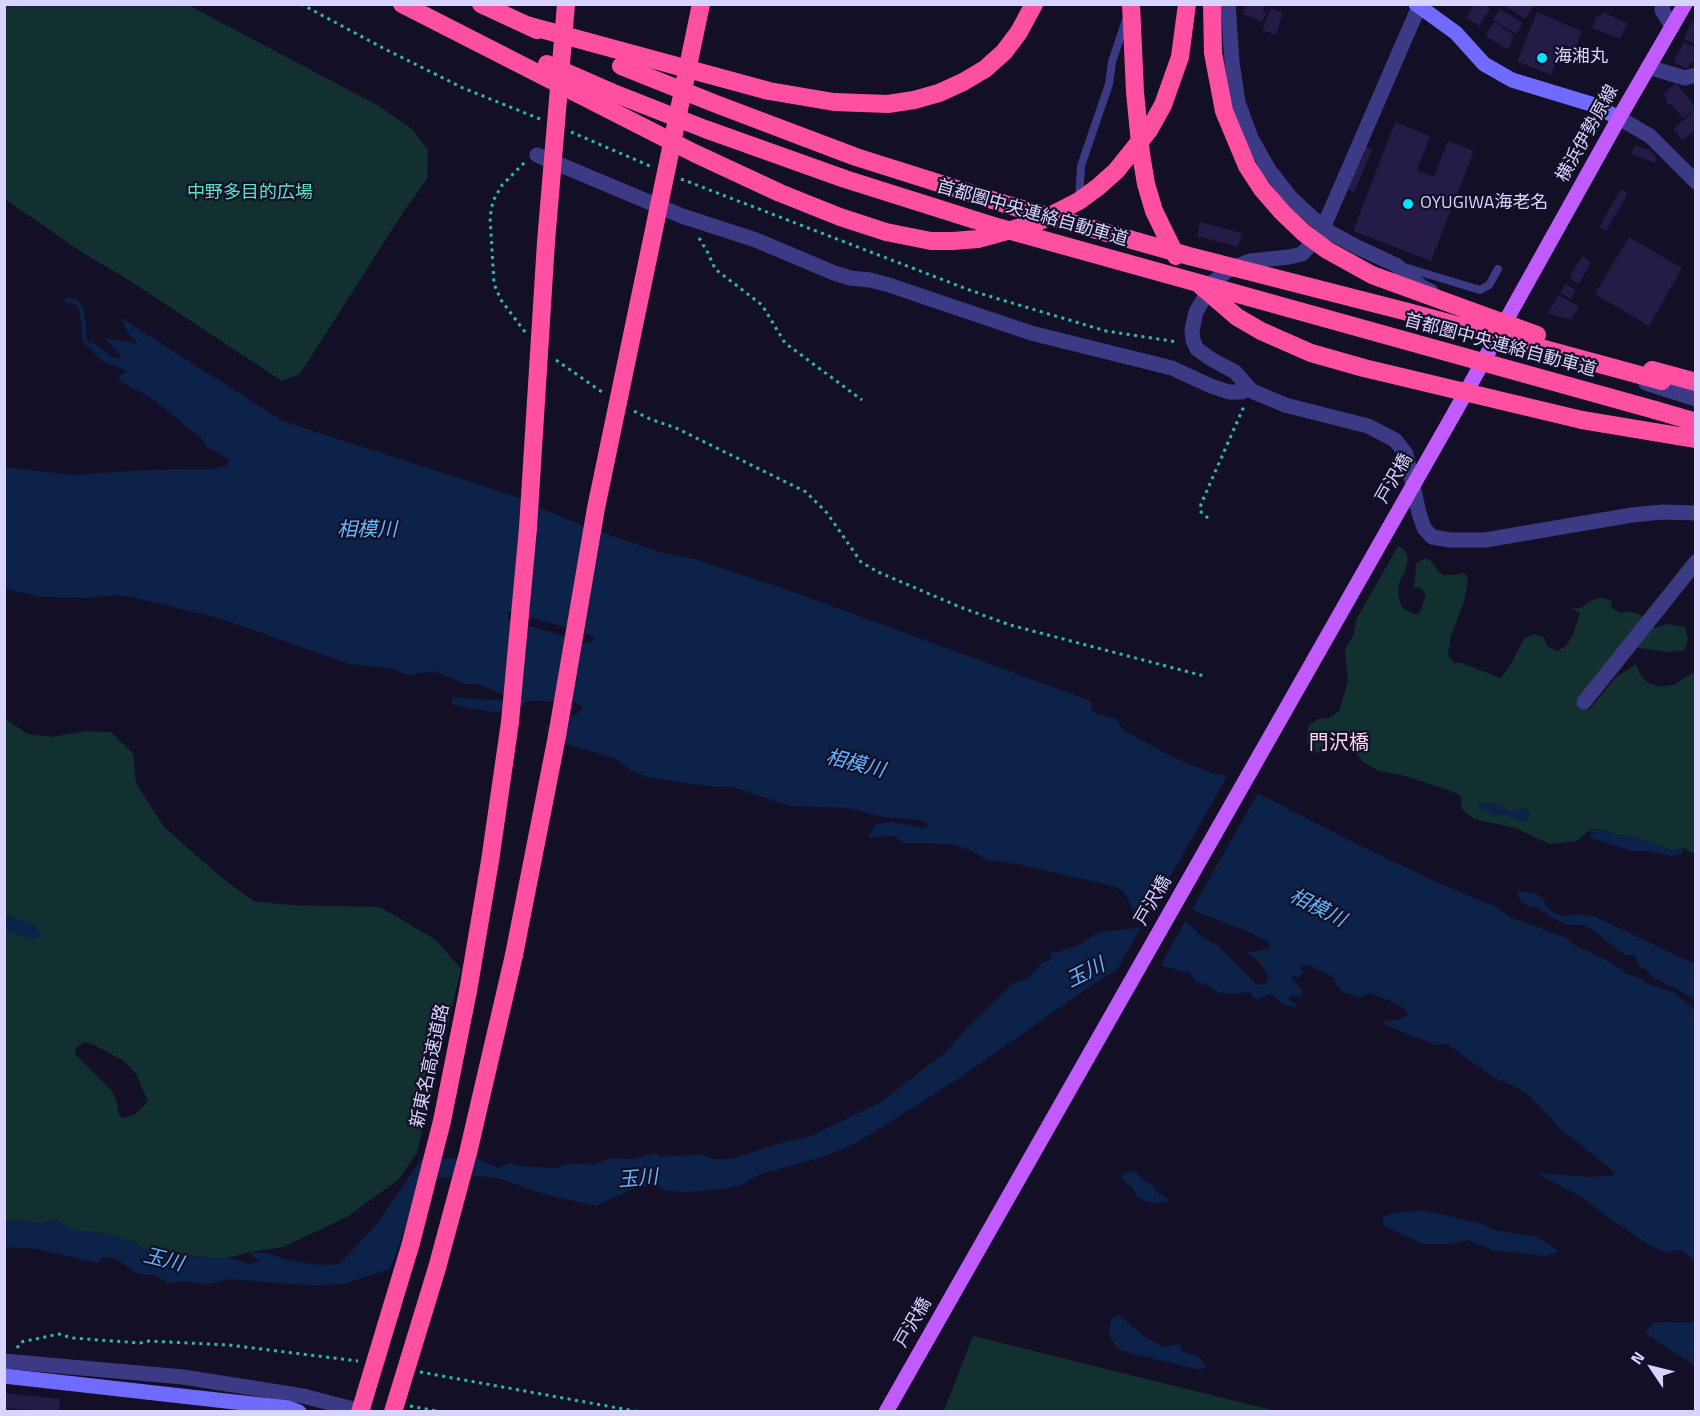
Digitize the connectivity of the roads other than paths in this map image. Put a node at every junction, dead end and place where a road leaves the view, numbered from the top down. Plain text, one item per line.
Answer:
1 (402, 4) edge
2 (417, 4) edge
3 (481, 4) edge
4 (567, 4) edge
5 (701, 4) edge
6 (1034, 4) edge
7 (1131, 4) edge
8 (1186, 4) edge
9 (1212, 4) edge
10 (1228, 4) edge
11 (1663, 4) edge
12 (1684, 4) edge
13 (1418, 5) edge
14 (526, 25) junction
15 (1672, 27) junction
16 (1648, 67) junction
17 (1695, 75) edge
18 (1619, 118) junction
19 (537, 155) road end
20 (1695, 182) edge
21 (1079, 201) junction
22 (1323, 226) junction
23 (1396, 265) junction
24 (1498, 269) dead end
25 (1502, 327) junction
26 (1695, 382) edge
27 (1250, 389) junction
28 (1695, 390) edge
29 (1695, 399) edge
30 (1456, 410) joint
31 (1695, 422) edge
32 (1695, 439) edge
33 (1695, 513) edge
34 (1695, 561) edge
35 (1584, 702) dead end
36 (9, 1356) edge
37 (4, 1376) edge
38 (230, 1407) edge
39 (299, 1412) edge
40 (360, 1412) edge
41 (365, 1412) edge
42 (393, 1412) edge
43 (886, 1412) edge

1 - 21 highway, bridge
2 - 31 highway, 首都圏中央連絡自動車道, bridge
3 - 14 highway, 首都圏中央連絡自動車道
4 - 40 highway, 新東名高速道路, bridge
5 - 42 highway, bridge
6 - 14 highway, bridge
7 - 21 lane
7 - 32 highway, bridge
8 - 21 highway
9 - 26 highway, bridge
10 - 22 street
11 - 15 street
12 - 15 main road, 横浜伊勢原線
13 - 18 street
13 - 22 street
14 - 28 highway, 首都圏中央連絡自動車道, bridge
15 - 16 main road, 横浜伊勢原線
16 - 17 street
16 - 18 main road, 横浜伊勢原線
18 - 20 street
18 - 25 main road, 横浜伊勢原線
19 - 27 street
22 - 23 street
22 - 27 street
23 - 24 lane
23 - 25 street
25 - 29 street
25 - 30 main road, 横浜伊勢原線
27 - 33 street
30 - 43 main road, 戸沢橋, bridge
34 - 35 street
36 - 41 street
37 - 38 street
38 - 39 street

